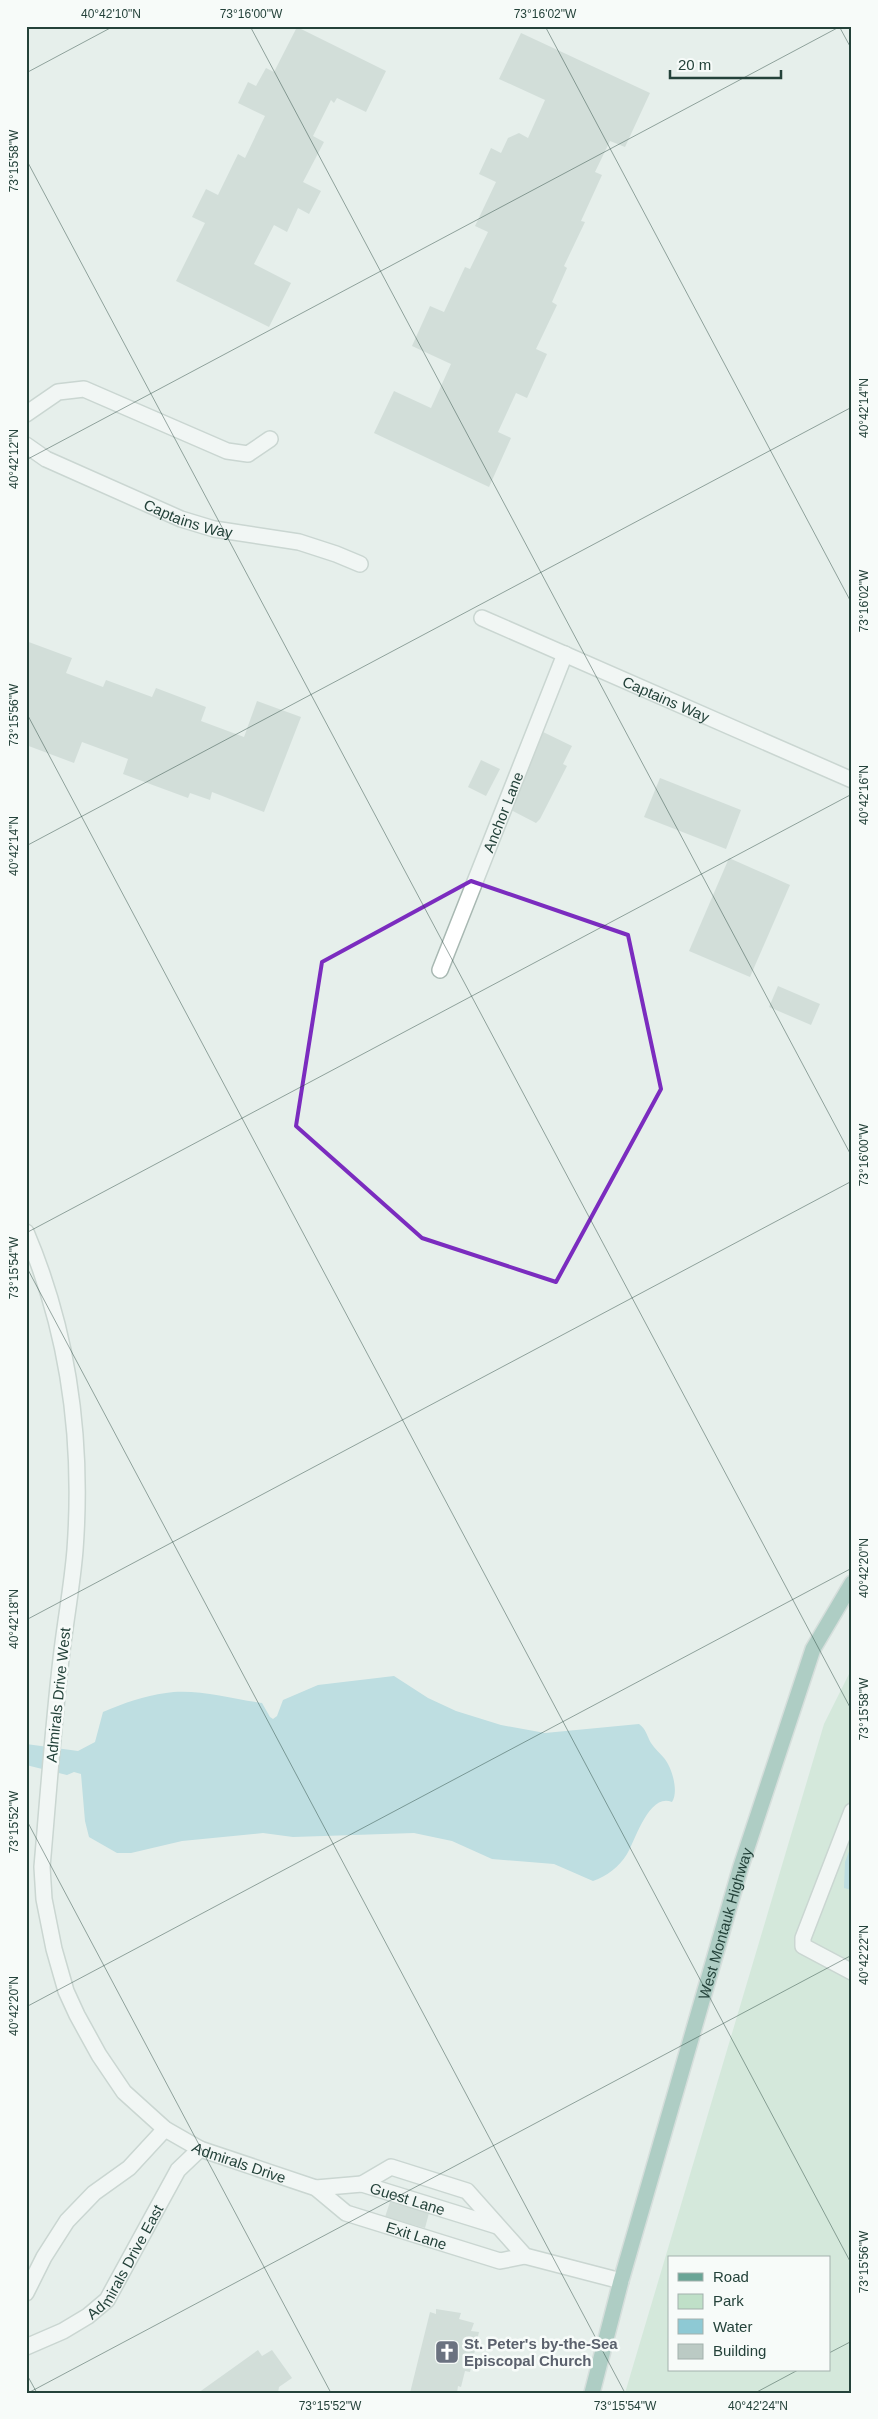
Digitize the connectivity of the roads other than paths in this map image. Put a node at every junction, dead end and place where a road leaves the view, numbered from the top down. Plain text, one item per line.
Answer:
1 (26, 414) edge
2 (270, 440) dead end
3 (26, 445) edge
4 (360, 564) dead end
5 (482, 618) dead end
6 (565, 654) junction
7 (852, 780) edge
8 (440, 970) dead end
9 (26, 1232) edge
10 (852, 1582) edge
11 (852, 1811) edge
12 (852, 1972) edge
13 (165, 2129) junction
14 (200, 2149) junction
15 (362, 2184) junction
16 (316, 2188) junction
17 (498, 2226) junction
18 (525, 2256) junction
19 (622, 2278) junction
20 (26, 2293) edge
21 (26, 2347) edge
22 (592, 2393) edge

1 - 2 street
3 - 4 street, Captains Way
5 - 6 street, Captains Way
6 - 7 street, Captains Way
6 - 8 street, Anchor Lane
9 - 13 street, Admirals Drive West
10 - 19 main road, West Montauk Highway
11 - 12 street
13 - 14 street, Admirals Drive
13 - 20 street
14 - 16 street, Admirals Drive
14 - 21 street, Admirals Drive East
15 - 16 street, Guest Lane
15 - 17 street, Guest Lane
15 - 17 street
16 - 18 street, Exit Lane
17 - 18 street
18 - 19 street
19 - 22 main road, West Montauk Highway

